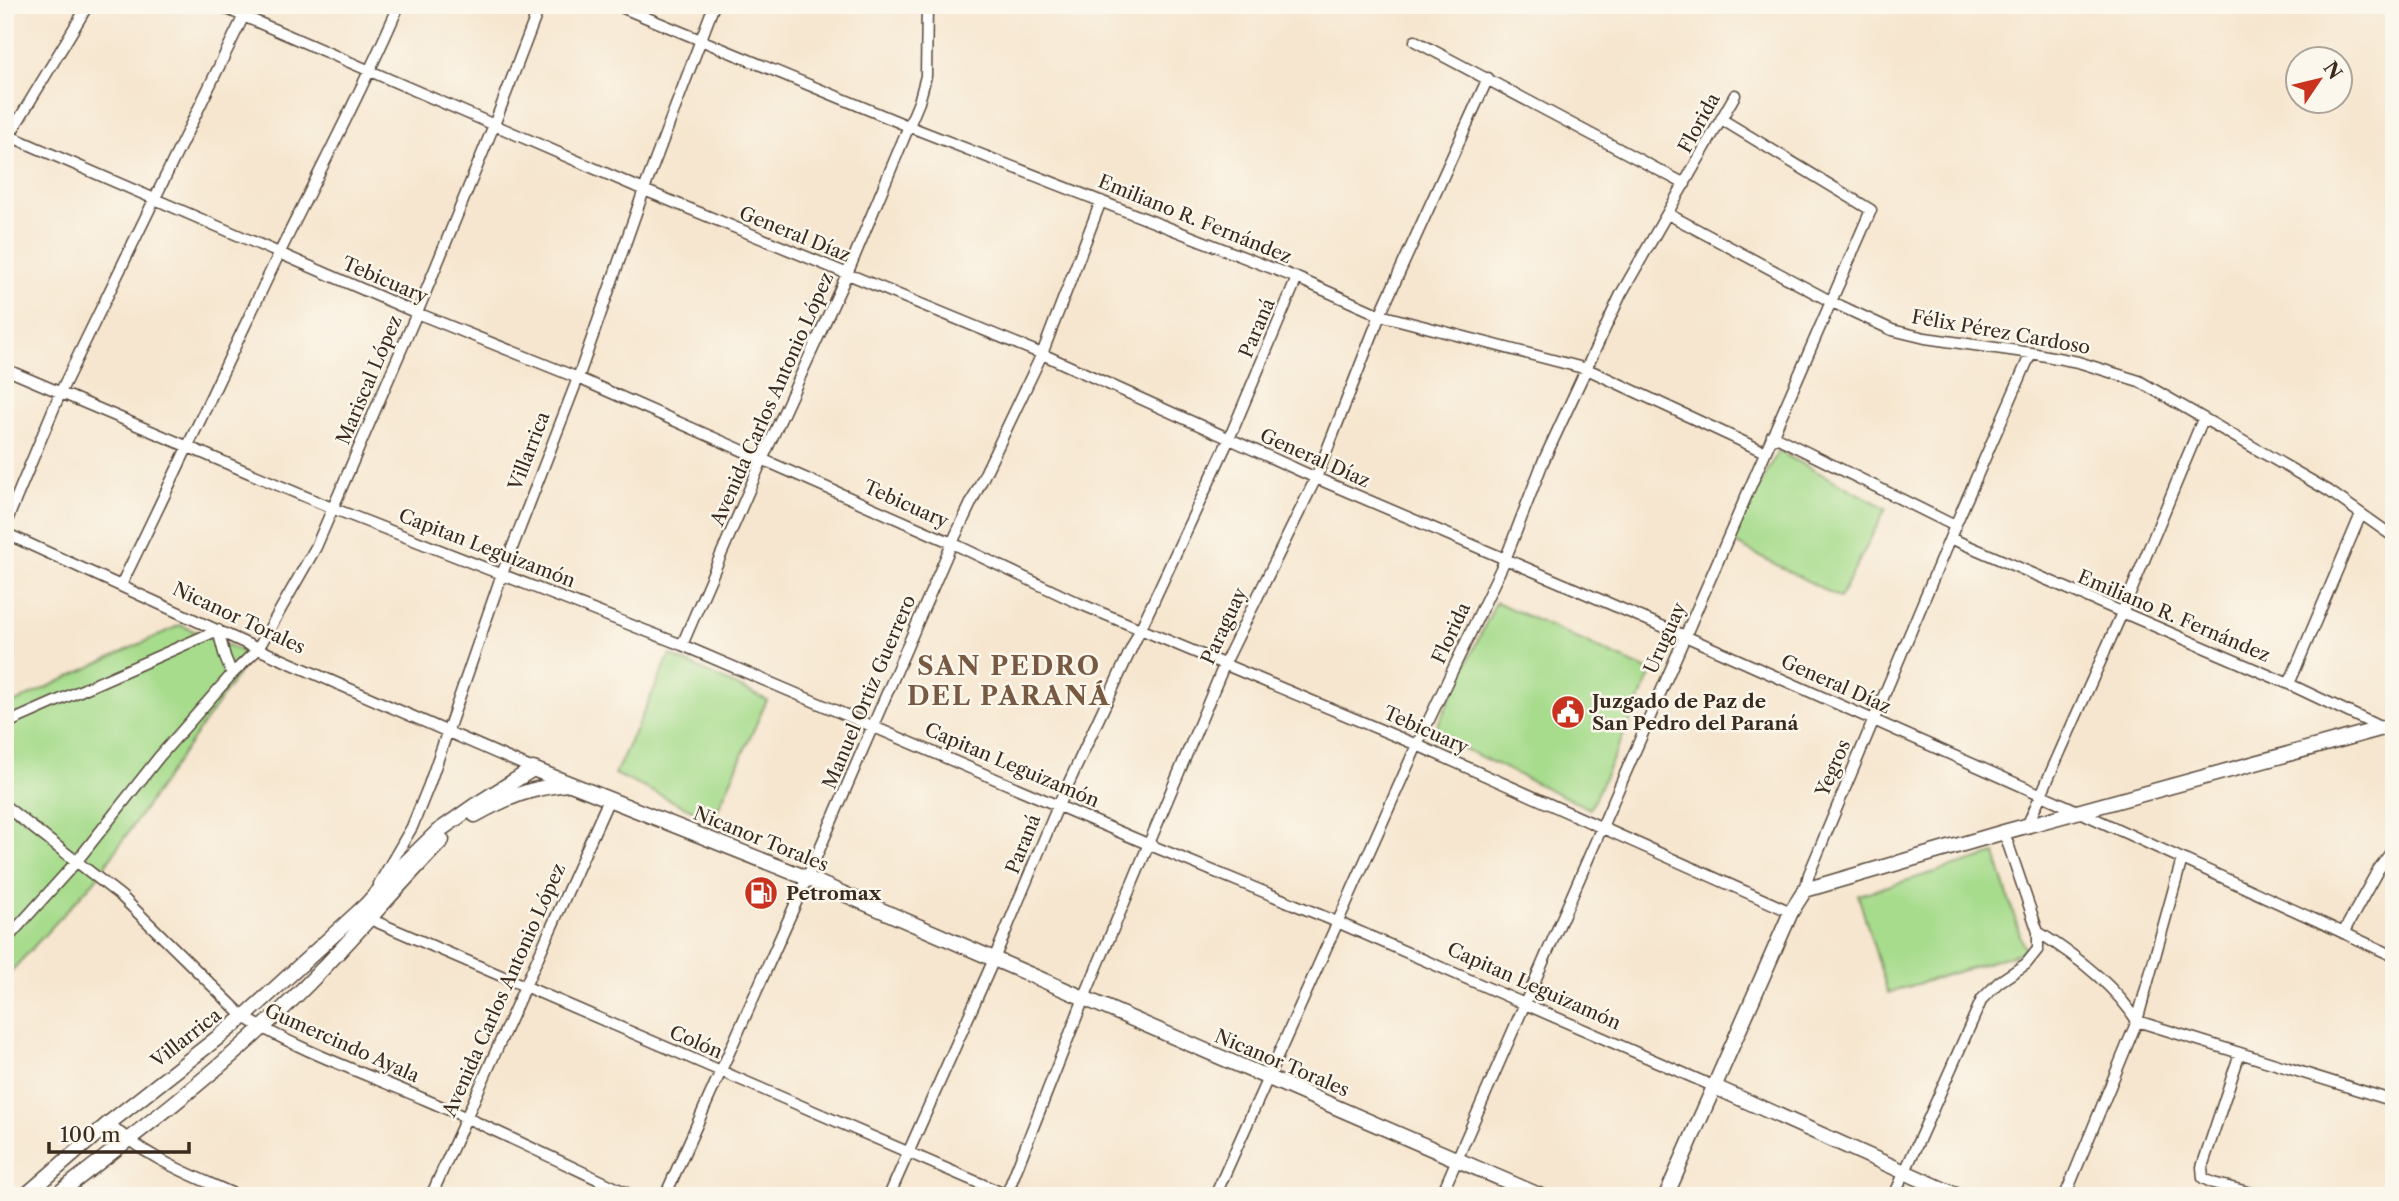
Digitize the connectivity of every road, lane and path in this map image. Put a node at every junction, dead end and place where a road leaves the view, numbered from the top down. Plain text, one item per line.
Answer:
1 (88, 5) edge
2 (218, 5) edge
3 (249, 5) edge
4 (399, 5) edge
5 (540, 5) edge
6 (616, 5) edge
7 (714, 5) edge
8 (927, 5) edge
9 (244, 17) junction
10 (701, 40) junction
11 (1415, 41) dead end
12 (370, 73) junction
13 (1488, 78) junction
14 (1734, 95) dead end
15 (1721, 119) junction
16 (494, 125) junction
17 (908, 126) junction
18 (6, 137) edge
19 (1685, 184) junction
20 (644, 190) junction
21 (153, 199) junction
22 (1101, 201) junction
23 (1668, 214) junction
24 (279, 253) junction
25 (847, 274) junction
26 (1297, 278) junction
27 (1830, 301) junction
28 (417, 313) junction
29 (1380, 315) junction
30 (2031, 352) junction
31 (1042, 354) junction
32 (5, 369) edge
33 (1587, 369) junction
34 (578, 378) junction
35 (61, 391) junction
36 (2203, 419) junction
37 (1772, 435) junction
38 (1229, 439) junction
39 (188, 449) junction
40 (1765, 452) junction
41 (762, 460) junction
42 (1315, 478) junction
43 (332, 508) junction
44 (2361, 514) junction
45 (5, 525) edge
46 (1955, 526) junction
47 (5, 533) edge
48 (2394, 537) edge
49 (1951, 538) junction
50 (952, 544) junction
51 (1505, 560) junction
52 (502, 574) junction
53 (121, 585) junction
54 (2122, 613) junction
55 (1139, 629) junction
56 (218, 630) junction
57 (1685, 636) junction
58 (682, 645) junction
59 (258, 649) junction
60 (1225, 663) junction
61 (232, 674) junction
62 (2289, 684) junction
63 (1874, 721) junction
64 (5, 724) edge
65 (2388, 727) edge
66 (873, 728) junction
67 (449, 733) junction
68 (1417, 745) junction
69 (533, 769) junction
70 (572, 783) junction
71 (2040, 795) junction
72 (609, 799) junction
73 (5, 806) edge
74 (1058, 806) junction
75 (2080, 812) junction
76 (1600, 826) junction
77 (2027, 826) junction
78 (2004, 832) junction
79 (1150, 845) junction
80 (2394, 848) edge
81 (2182, 859) junction
82 (77, 861) junction
83 (807, 878) junction
84 (1805, 890) junction
85 (368, 912) junction
86 (1791, 912) junction
87 (1337, 922) junction
88 (2039, 932) junction
89 (2343, 933) junction
90 (5, 941) edge
91 (2394, 956) edge
92 (994, 959) junction
93 (525, 986) junction
94 (1084, 998) junction
95 (1525, 1002) junction
96 (244, 1017) junction
97 (2137, 1021) junction
98 (262, 1028) junction
99 (2241, 1053) junction
100 (721, 1072) junction
101 (1267, 1077) junction
102 (1715, 1087) junction
103 (2394, 1101) edge
104 (466, 1117) junction
105 (108, 1123) junction
106 (127, 1141) junction
107 (910, 1152) junction
108 (1456, 1159) junction
109 (1905, 1172) junction
110 (1007, 1195) edge
111 (25, 1196) edge
112 (55, 1196) edge
113 (238, 1196) edge
114 (431, 1196) edge
115 (633, 1196) edge
116 (665, 1196) edge
117 (889, 1196) edge
118 (1215, 1196) edge
119 (1441, 1196) edge
120 (1541, 1196) edge
121 (1666, 1196) edge
122 (1894, 1196) edge
123 (1958, 1196) edge
124 (2065, 1196) edge
125 (2263, 1196) edge

1 - 18 street
2 - 9 street, General Díaz
3 - 9 street
4 - 12 street
5 - 16 street, Mariscal López
6 - 10 street, Emiliano R. Fernández
7 - 10 street, Villarrica
8 - 17 street, Avenida Carlos Antonio López
9 - 12 street, General Díaz
9 - 21 street
10 - 17 street, Emiliano R. Fernández
10 - 20 street, Villarrica
11 - 13 street
12 - 16 street, General Díaz
12 - 24 street
13 - 19 street
13 - 29 street, Paraguay
14 - 15 street, Florida
15 - 19 street, Florida
15 - 27 street, Uruguay
16 - 20 street, General Díaz
16 - 28 street, Mariscal López
17 - 22 street, Emiliano R. Fernández
17 - 25 street, Avenida Carlos Antonio López
18 - 21 street, Tebicuary
19 - 23 street, Florida
20 - 25 street, General Díaz
20 - 34 street, Villarrica
21 - 24 street, Tebicuary
21 - 35 street
22 - 26 street, Emiliano R. Fernández
22 - 31 street, Manuel Ortiz Guerrero
23 - 27 street, Félix Pérez Cardoso
23 - 33 street, Florida
24 - 28 street, Tebicuary
24 - 39 street
25 - 31 street, General Díaz
25 - 41 street, Avenida Carlos Antonio López
26 - 29 street, Emiliano R. Fernández
26 - 38 street, Paraná
27 - 30 street, Félix Pérez Cardoso
27 - 37 street, Uruguay
28 - 34 street, Tebicuary
28 - 43 street, Mariscal López
29 - 33 street, Emiliano R. Fernández
29 - 42 street, Paraguay
30 - 36 street, Félix Pérez Cardoso
30 - 46 street, Yegros
31 - 38 street, General Díaz
31 - 50 street, Manuel Ortiz Guerrero
32 - 35 street, Capitan Leguizamón
33 - 40 street, Emiliano R. Fernández
33 - 51 street, Florida
34 - 41 street, Tebicuary
34 - 52 street, Villarrica
35 - 39 street, Capitan Leguizamón
35 - 45 street
36 - 44 street, Félix Pérez Cardoso
36 - 54 street
37 - 40 street, Uruguay
37 - 46 street
38 - 42 street, General Díaz
38 - 55 street, Paraná
39 - 43 street, Capitan Leguizamón
39 - 53 street
40 - 57 street, Uruguay
41 - 50 street, Tebicuary
41 - 58 street, Avenida Carlos Antonio López
42 - 51 street, General Díaz
42 - 60 street, Paraguay
43 - 52 street, Capitan Leguizamón
43 - 59 street, Mariscal López
44 - 48 street, Félix Pérez Cardoso
44 - 62 street
46 - 49 street, Yegros
47 - 53 street, Nicanor Torales
49 - 54 street, Emiliano R. Fernández
49 - 63 street, Yegros
50 - 55 street, Tebicuary
50 - 66 street, Manuel Ortiz Guerrero
51 - 57 street, General Díaz
51 - 68 street, Florida
52 - 58 street, Capitan Leguizamón
52 - 67 street, Villarrica
53 - 56 street, Nicanor Torales
54 - 62 street, Emiliano R. Fernández
54 - 71 street
55 - 60 street, Tebicuary
55 - 74 street, Paraná
56 - 59 street, Nicanor Torales
56 - 61 street
56 - 64 street
57 - 63 street, General Díaz
57 - 76 street, Uruguay
58 - 66 street, Capitan Leguizamón
59 - 61 street, Mariscal López
59 - 67 street, Nicanor Torales
60 - 68 street, Tebicuary
60 - 79 street, Paraguay
61 - 82 street, Mariscal López
62 - 65 street, Emiliano R. Fernández
63 - 71 street, General Díaz
63 - 84 street, Yegros
65 - 75 street
66 - 74 street, Capitan Leguizamón
66 - 83 street, Manuel Ortiz Guerrero
67 - 69 street, Nicanor Torales
67 - 85 street, Villarrica
68 - 76 street, Tebicuary
68 - 87 street, Florida
69 - 70 street, Nicanor Torales
69 - 85 street, Villarrica
70 - 72 street, Nicanor Torales
70 - 85 street, Villarrica
71 - 75 street, General Díaz
71 - 77 street
72 - 83 street, Nicanor Torales
72 - 93 street, Avenida Carlos Antonio López
73 - 82 street, Gumercindo Ayala
74 - 79 street, Capitan Leguizamón
74 - 92 street, Paraná
75 - 77 street
75 - 81 street, General Díaz
76 - 86 street, Tebicuary
76 - 95 street, Uruguay
77 - 78 street
78 - 84 street
78 - 88 street
79 - 87 street, Capitan Leguizamón
79 - 94 street, Paraguay
80 - 89 street
81 - 89 street, General Díaz
81 - 97 street
82 - 90 street, Mariscal López
82 - 96 street, Gumercindo Ayala
83 - 92 street, Nicanor Torales
83 - 100 street, Manuel Ortiz Guerrero
84 - 86 street, Yegros
85 - 93 street, Colón
85 - 96 street, Villarrica
85 - 98 street, Villarrica
86 - 102 street, Yegros
87 - 95 street, Capitan Leguizamón
87 - 101 street, Florida
88 - 97 street
88 - 109 street
89 - 91 street, General Díaz
92 - 94 street, Nicanor Torales
92 - 107 street, Paraná
93 - 100 street, Colón
93 - 104 street, Avenida Carlos Antonio López
94 - 101 street, Nicanor Torales
94 - 110 street, Paraguay
95 - 102 street, Capitan Leguizamón
95 - 108 street, Uruguay
96 - 98 street, Gumercindo Ayala
96 - 105 street, Villarrica
97 - 99 street
97 - 124 street
98 - 104 street, Gumercindo Ayala
98 - 106 street, Villarrica
99 - 103 street
99 - 125 street
100 - 107 street, Colón
100 - 116 street, Manuel Ortiz Guerrero
101 - 108 street, Nicanor Torales
101 - 118 street, Florida
102 - 109 street, Capitan Leguizamón
102 - 121 street, Yegros
104 - 114 street, Avenida Carlos Antonio López
104 - 115 street, Gumercindo Ayala
105 - 106 street
105 - 111 street, Villarrica
106 - 112 street, Villarrica
106 - 113 street
107 - 110 street, Colón
107 - 117 street, Paraná
108 - 119 street, Uruguay
108 - 120 street, Nicanor Torales
109 - 122 street
109 - 123 street, Capitan Leguizamón

